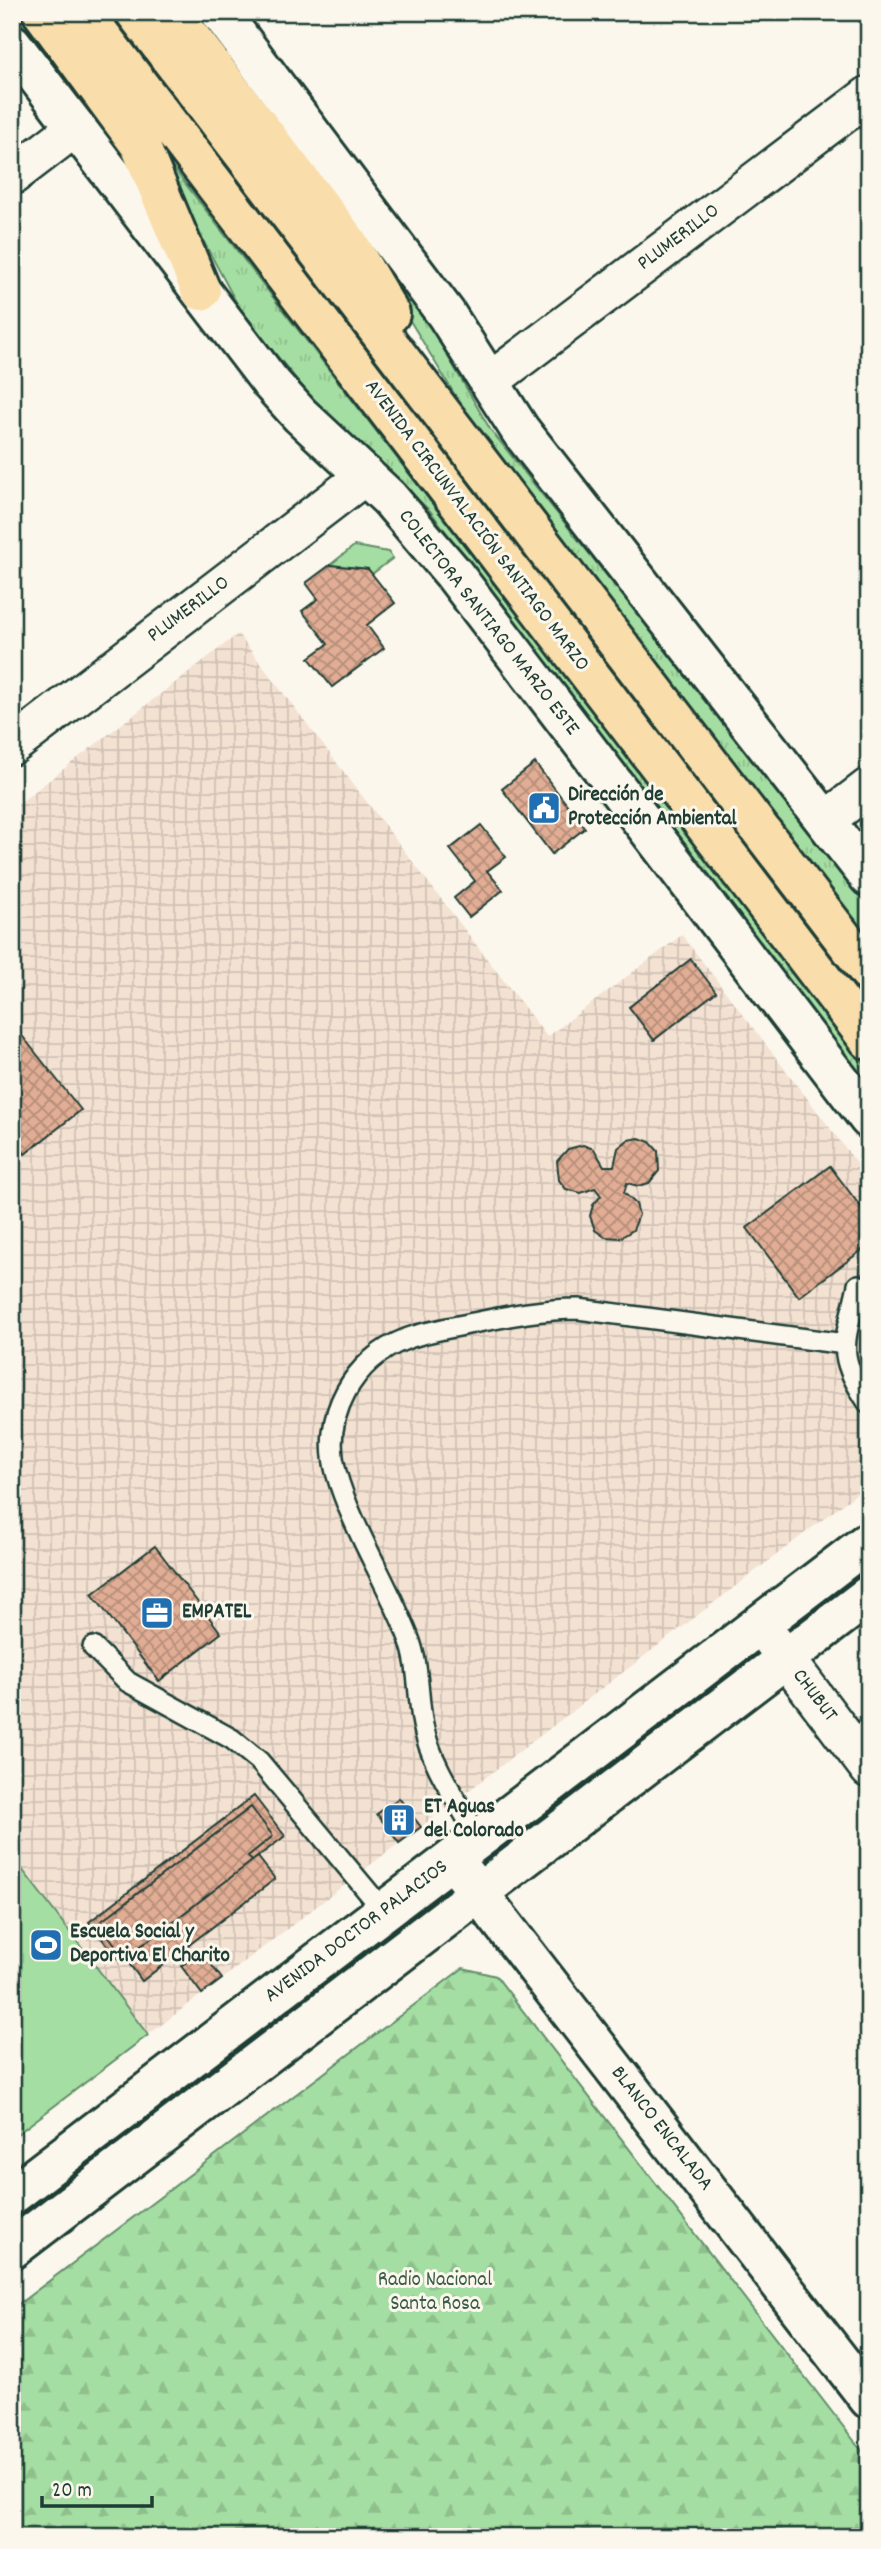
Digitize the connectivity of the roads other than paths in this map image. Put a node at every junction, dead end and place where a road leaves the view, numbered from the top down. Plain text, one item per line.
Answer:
1 (42, 12) edge
2 (83, 12) edge
3 (135, 12) edge
4 (171, 12) edge
5 (220, 12) edge
6 (12, 44) edge
7 (869, 95) edge
8 (76, 127) junction
9 (12, 176) edge
10 (201, 291) junction
11 (489, 382) junction
12 (443, 415) junction
13 (366, 475) junction
14 (12, 746) edge
15 (869, 788) edge
16 (826, 820) junction
17 (869, 877) edge
18 (869, 972) edge
19 (869, 1040) edge
20 (869, 1119) edge
21 (858, 1284) dead end
22 (845, 1344) junction
23 (869, 1404) edge
24 (869, 1541) edge
25 (869, 1595) edge
26 (760, 1624) junction
27 (93, 1647) dead end
28 (786, 1658) junction
29 (869, 1769) edge
30 (466, 1849) junction
31 (479, 1892) junction
32 (383, 1912) junction
33 (12, 2195) edge
34 (12, 2249) edge
35 (869, 2399) edge

1 - 10 highway
2 - 19 highway, AVENIDA CIRCUNVALACIÓN SANTIAGO MARZO
3 - 12 highway, AVENIDA CIRCUNVALACIÓN SANTIAGO MARZO
4 - 12 highway
5 - 11 street
6 - 8 street, COLECTORA SANTIAGO MARZO ESTE
7 - 11 street, PLUMERILLO
8 - 9 street
8 - 10 street, COLECTORA SANTIAGO MARZO ESTE
10 - 13 street, COLECTORA SANTIAGO MARZO ESTE
11 - 16 street
12 - 18 highway, AVENIDA CIRCUNVALACIÓN SANTIAGO MARZO
13 - 14 street, PLUMERILLO
13 - 20 street, COLECTORA SANTIAGO MARZO ESTE
15 - 16 street
16 - 17 street
21 - 22 lane
22 - 23 lane
22 - 30 lane
24 - 26 street, AVENIDA DOCTOR PALACIOS
25 - 28 street, AVENIDA DOCTOR PALACIOS
26 - 28 street, CHUBUT
26 - 30 street, AVENIDA DOCTOR PALACIOS
27 - 32 lane
28 - 29 street, CHUBUT
28 - 31 street, AVENIDA DOCTOR PALACIOS
30 - 31 street, BLANCO ENCALADA
30 - 32 street, AVENIDA DOCTOR PALACIOS
31 - 34 street, AVENIDA DOCTOR PALACIOS
31 - 35 street, BLANCO ENCALADA
32 - 33 street, AVENIDA DOCTOR PALACIOS

